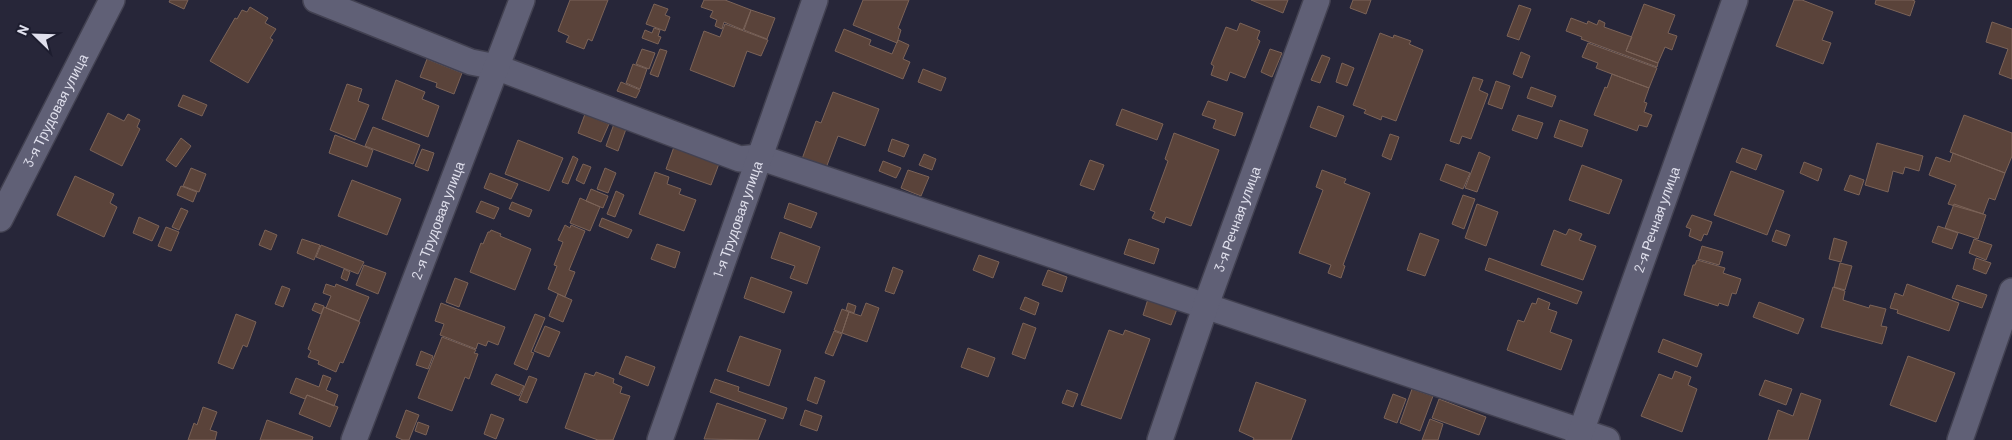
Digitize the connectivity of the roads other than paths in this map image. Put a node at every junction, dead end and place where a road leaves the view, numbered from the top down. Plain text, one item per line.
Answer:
1 (112, 0) edge
2 (316, 0) edge
3 (522, 0) edge
4 (815, 0) edge
5 (1317, 0) edge
6 (1735, 0) edge
7 (496, 67) junction
8 (759, 157) junction
9 (0, 219) edge
10 (2012, 291) edge
11 (1206, 305) junction
12 (1580, 435) edge
13 (354, 440) edge
14 (660, 440) edge
15 (1160, 440) edge
16 (1607, 440) edge
17 (1960, 440) edge

1 - 9 street, 3-я Трудовая улица
2 - 7 street
3 - 7 street, 2-я Трудовая улица
4 - 8 street, 1-я Трудовая улица
5 - 11 street, 3-я Речная улица
6 - 12 street, 2-я Речная улица
7 - 8 street
7 - 13 street, 2-я Трудовая улица
8 - 11 street
8 - 14 street, 1-я Трудовая улица
10 - 17 street
11 - 12 street
11 - 15 street, 3-я Речная улица
12 - 16 street

